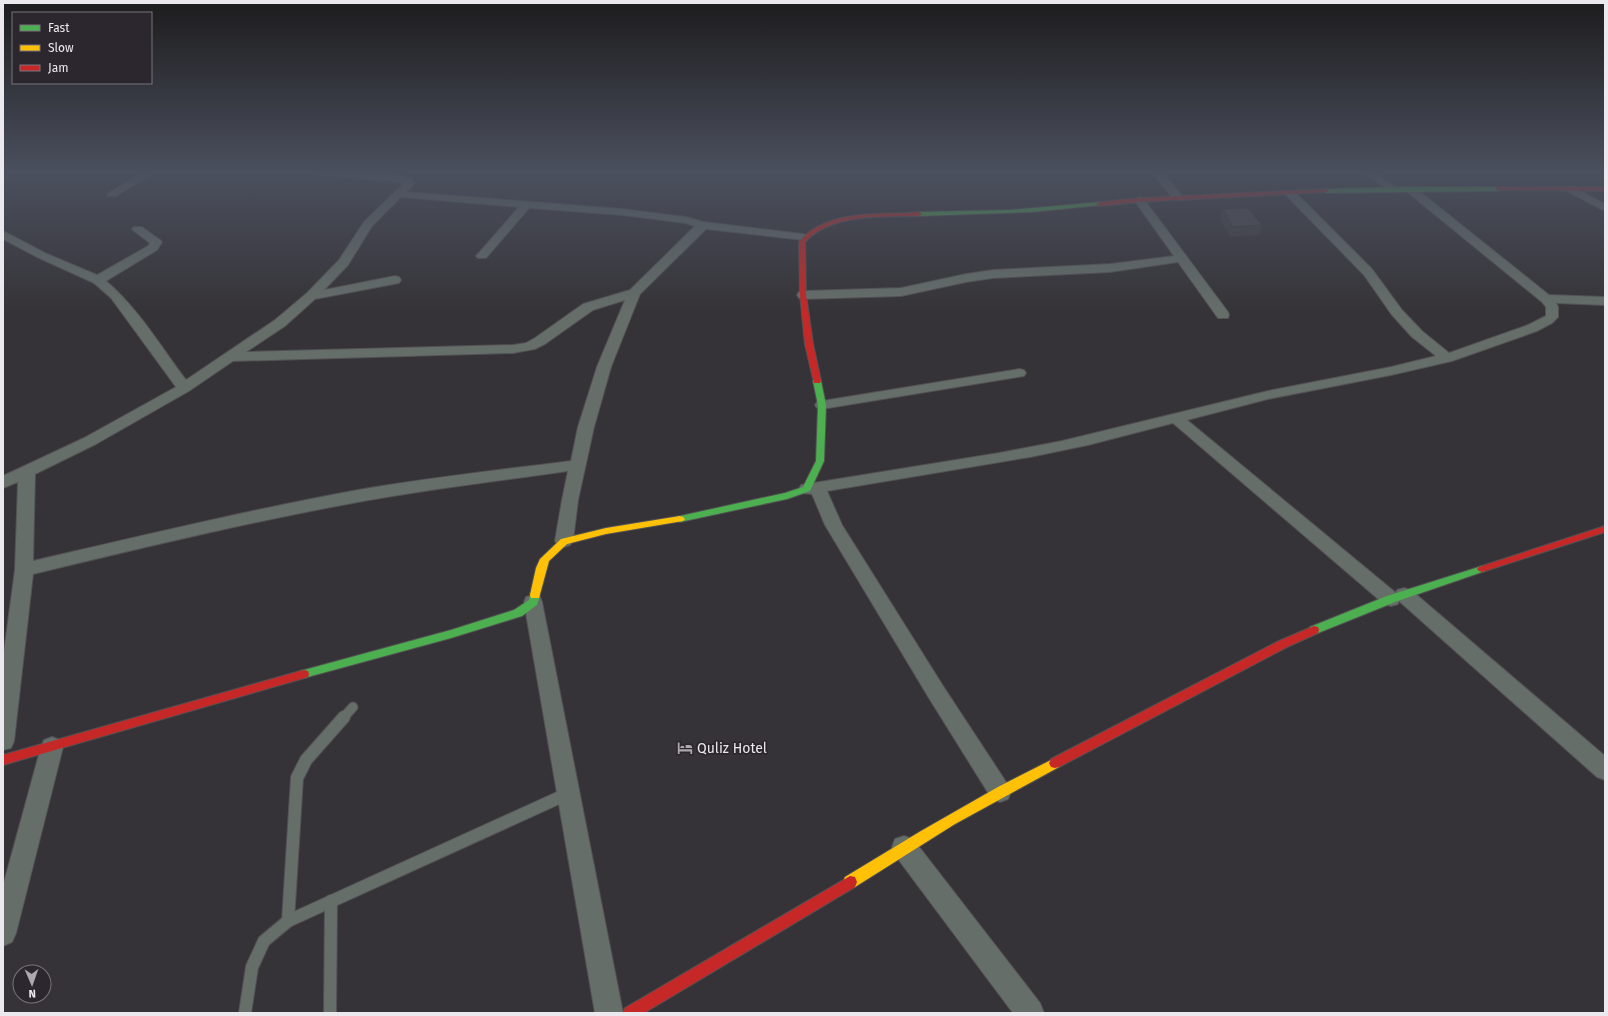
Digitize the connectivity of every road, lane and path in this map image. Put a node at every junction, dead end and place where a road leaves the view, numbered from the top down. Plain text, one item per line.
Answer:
1 (374, 218) edge
2 (515, 218) edge
3 (674, 218) edge
4 (856, 218) edge
5 (1152, 218) edge
6 (1315, 218) edge
7 (1441, 218) edge
8 (703, 225) junction
9 (138, 229) dead end
10 (3, 234) edge
11 (803, 237) junction
12 (482, 256) dead end
13 (1181, 258) junction
14 (98, 280) junction
15 (395, 280) dead end
16 (634, 293) junction
17 (803, 295) junction
18 (311, 296) junction
19 (1546, 299) junction
20 (1605, 301) edge
21 (1223, 314) dead end
22 (231, 357) junction
23 (1447, 358) junction
24 (1019, 373) dead end
25 (184, 388) junction
26 (822, 405) junction
27 (1176, 418) junction
28 (577, 466) junction
29 (27, 472) junction
30 (3, 483) edge
31 (812, 488) junction
32 (1605, 529) edge
33 (564, 541) junction
34 (24, 570) junction
35 (1398, 597) junction
36 (533, 602) junction
37 (354, 707) dead end
38 (3, 740) edge
39 (52, 747) junction
40 (3, 760) edge
41 (1605, 770) edge
42 (1000, 792) junction
43 (568, 794) junction
44 (904, 847) junction
45 (331, 901) junction
46 (288, 921) junction
47 (3, 933) edge
48 (245, 1013) edge
49 (330, 1013) edge
50 (609, 1013) edge
51 (630, 1013) edge
52 (1030, 1013) edge

1 - 18 street
2 - 12 street
3 - 8 street
4 - 11 street
5 - 13 street
6 - 23 street
7 - 19 street
8 - 11 street
8 - 16 street
9 - 14 street
10 - 14 street
11 - 17 street
13 - 17 street
13 - 21 street
14 - 25 street
15 - 18 street
16 - 22 street
16 - 28 street
17 - 26 street
18 - 22 street
19 - 20 street
19 - 23 street
22 - 25 street
23 - 27 street
24 - 26 street
25 - 29 street
26 - 31 street
27 - 31 street
27 - 35 street
28 - 33 street
28 - 34 street
29 - 30 street
29 - 34 street
31 - 33 street
31 - 42 street
32 - 35 street
33 - 36 street
34 - 38 street
35 - 41 street
35 - 42 street
36 - 39 street
36 - 43 street
37 - 46 lane
39 - 40 street
39 - 47 street
42 - 44 street
43 - 45 lane
43 - 50 street
44 - 51 street
44 - 52 street
45 - 46 lane
45 - 49 lane
46 - 48 lane

